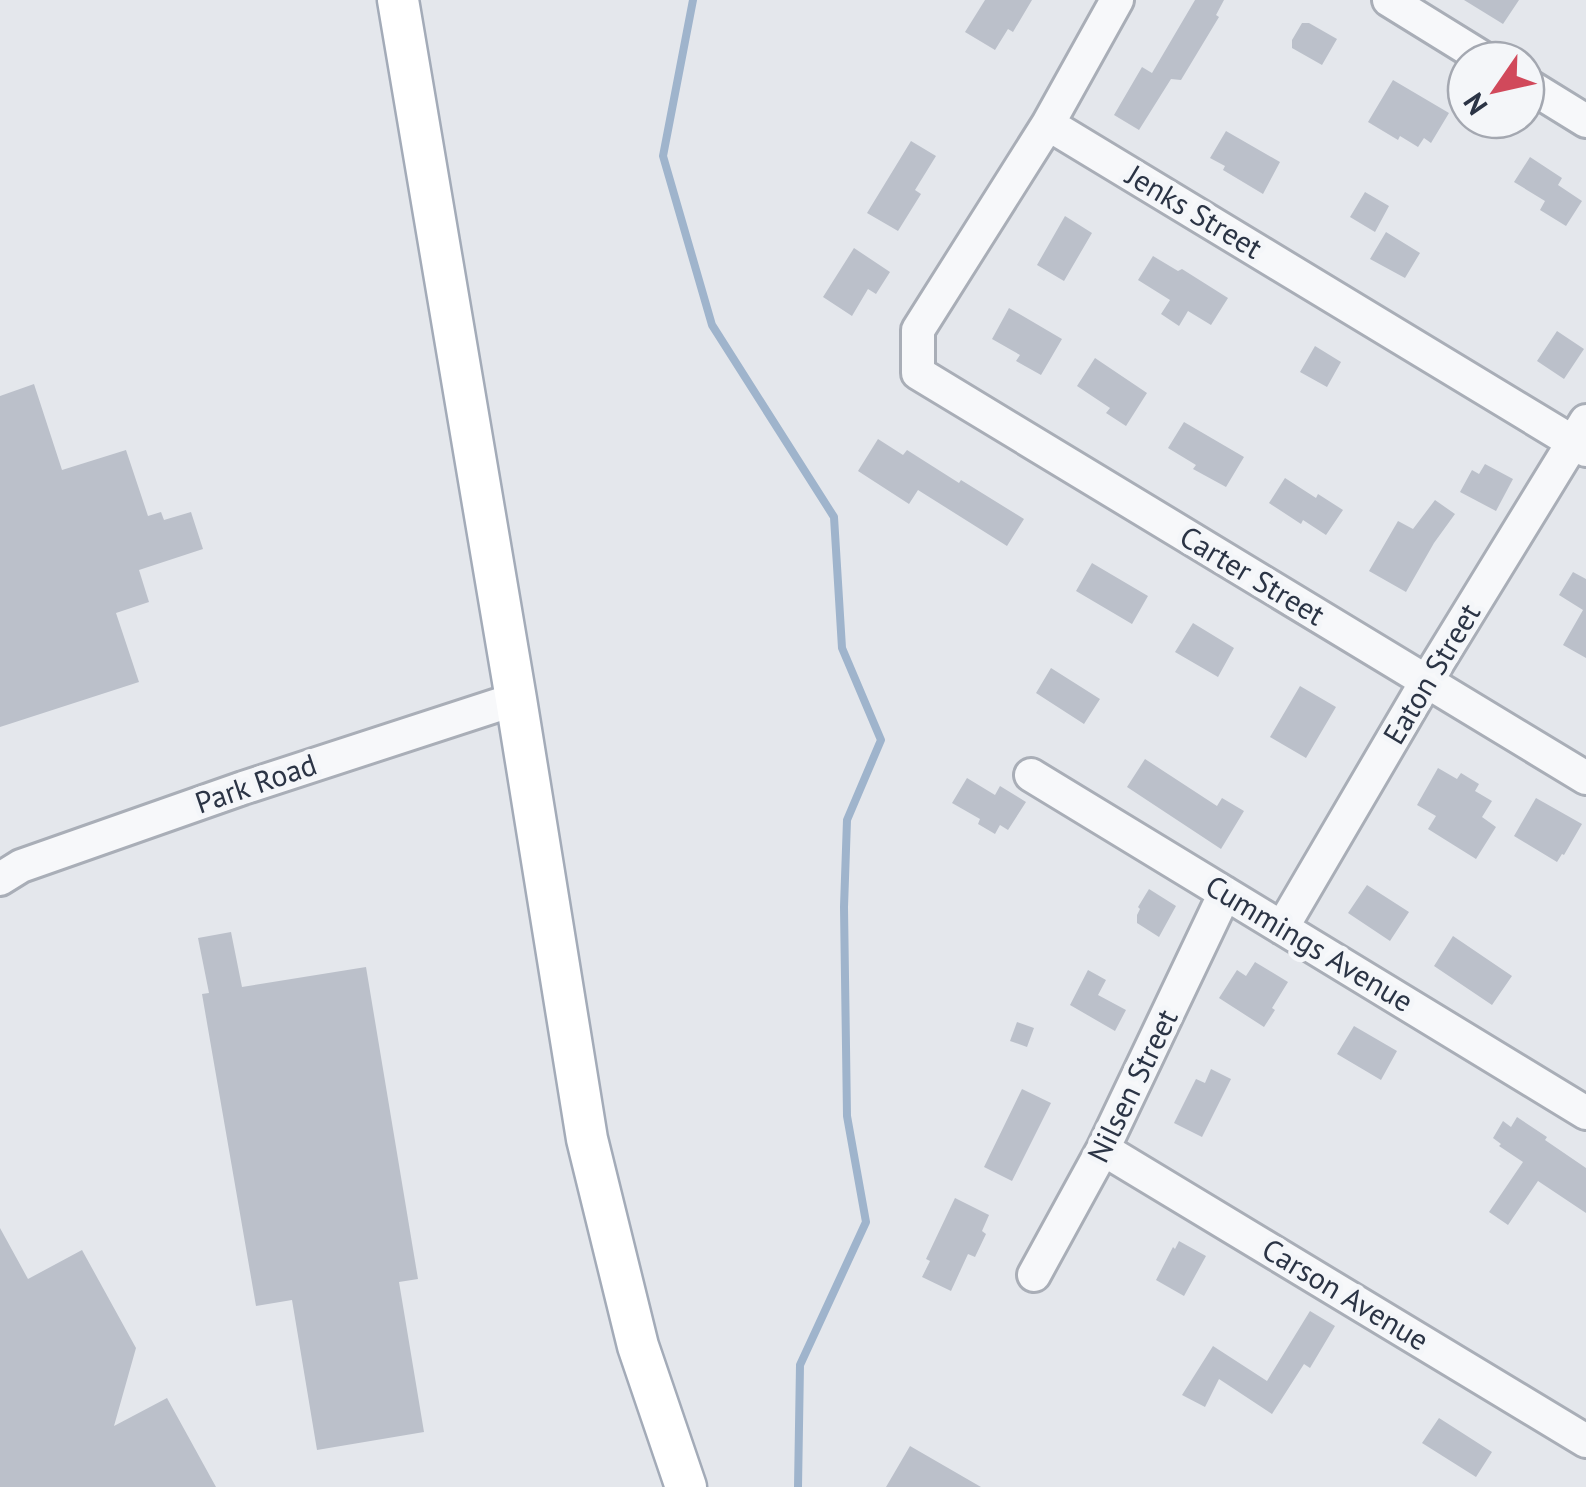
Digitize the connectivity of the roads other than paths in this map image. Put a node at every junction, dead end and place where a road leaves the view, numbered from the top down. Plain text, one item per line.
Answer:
1 (398, 0) edge
2 (1117, 0) edge
3 (1388, 0) edge
4 (1453, 40) edge
5 (1546, 96) edge
6 (1586, 121) edge
7 (1048, 124) junction
8 (1582, 438) edge
9 (1426, 682) junction
10 (516, 699) junction
11 (1031, 775) dead end
12 (1586, 778) edge
13 (0, 878) edge
14 (1225, 893) junction
15 (1282, 928) junction
16 (1586, 1113) edge
17 (1103, 1149) junction
18 (1034, 1276) dead end
19 (1586, 1441) edge
20 (686, 1487) edge

1 - 10 main road
2 - 7 street
3 - 4 street
5 - 6 street
7 - 8 street, Jenks Street
7 - 9 street, Carter Street
8 - 9 street, Eaton Street
9 - 12 street, Carter Street
9 - 15 street, Eaton Street
10 - 13 street, Park Road
10 - 20 main road
11 - 14 street, Cummings Avenue
14 - 15 street, Cummings Avenue
14 - 17 street, Nilsen Street
15 - 16 street, Cummings Avenue
17 - 18 street, Nilsen Street
17 - 19 street, Carson Avenue

